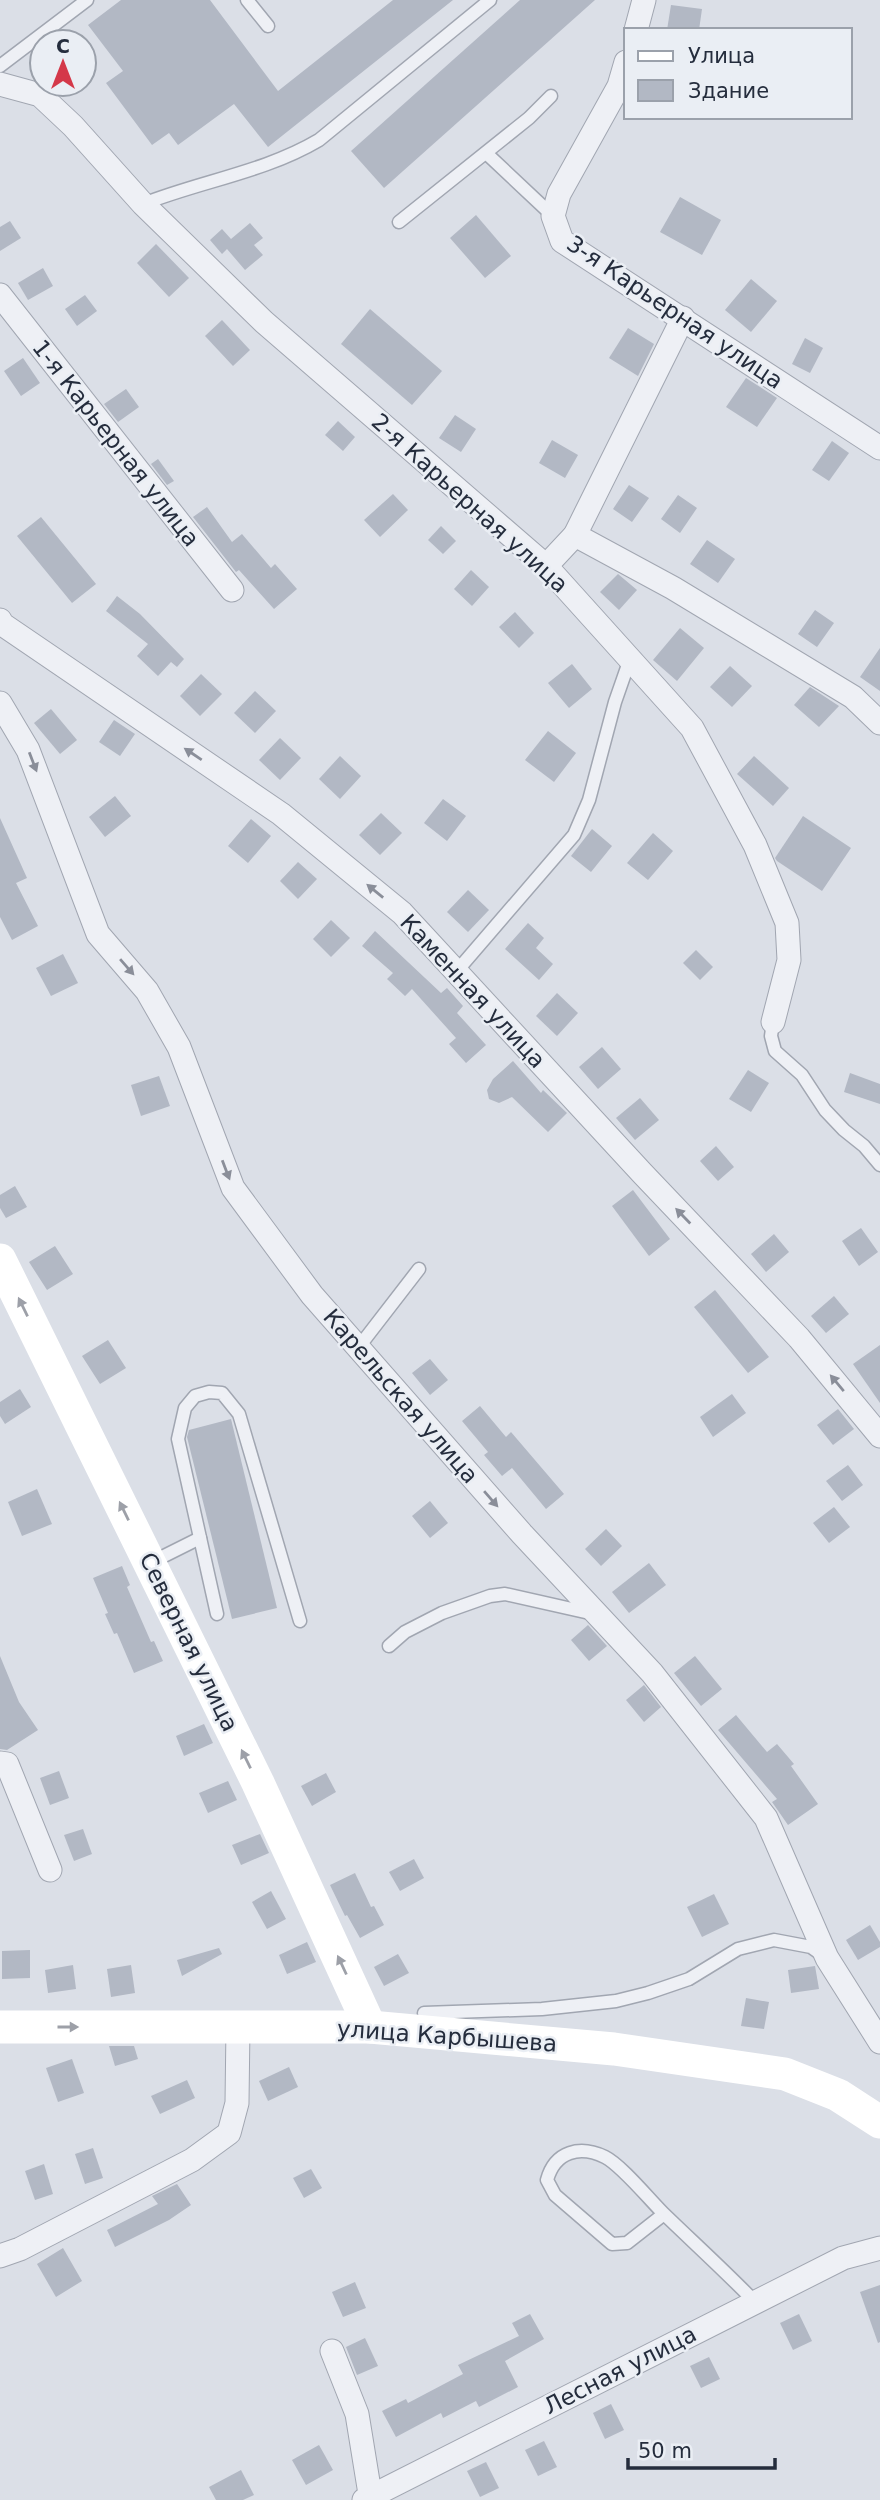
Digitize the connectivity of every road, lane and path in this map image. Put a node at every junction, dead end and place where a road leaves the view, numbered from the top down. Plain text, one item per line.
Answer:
1 (87, 0) edge
2 (247, 0) edge
3 (490, 0) edge
4 (644, 0) edge
5 (268, 26) dead end
6 (637, 28) edge
7 (0, 66) edge
8 (624, 70) edge
9 (0, 84) edge
10 (551, 96) dead end
11 (485, 153) junction
12 (143, 204) junction
13 (553, 216) junction
14 (399, 222) dead end
15 (0, 295) edge
16 (683, 318) junction
17 (880, 448) edge
18 (575, 535) junction
19 (546, 566) junction
20 (232, 590) dead end
21 (0, 620) edge
22 (630, 659) junction
23 (0, 703) edge
24 (880, 723) edge
25 (456, 972) junction
26 (773, 1021) joint
27 (880, 1165) edge
28 (0, 1260) edge
29 (419, 1269) dead end
30 (358, 1348) junction
31 (880, 1436) edge
32 (200, 1538) junction
33 (150, 1563) junction
34 (217, 1614) dead end
35 (597, 1615) junction
36 (300, 1621) dead end
37 (389, 1646) dead end
38 (0, 1763) edge
39 (50, 1870) dead end
40 (827, 1958) junction
41 (424, 2013) dead end
42 (237, 2026) junction
43 (0, 2027) edge
44 (370, 2027) junction
45 (880, 2042) edge
46 (880, 2122) edge
47 (664, 2214) junction
48 (880, 2248) edge
49 (0, 2256) edge
50 (755, 2302) junction
51 (332, 2351) dead end
52 (368, 2499) edge

1 - 7 lane
2 - 5 lane
3 - 12 lane
4 - 6 street
8 - 13 street, 3-я Карьерная улица
9 - 12 street, 2-я Карьерная улица
10 - 11 lane
11 - 13 lane
11 - 14 lane
12 - 19 street, 2-я Карьерная улица
13 - 16 street, 3-я Карьерная улица
15 - 20 street, 1-я Карьерная улица
16 - 17 street, 3-я Карьерная улица
16 - 18 street
18 - 19 street
18 - 24 street, 2-я Карьерная улица
19 - 22 street, 2-я Карьерная улица
25 -> 21 street, Каменная улица
22 - 25 lane
22 - 26 street, 2-я Карьерная улица
23 -> 30 street, Карельская улица
31 -> 25 street, Каменная улица
26 - 27 lane
33 -> 28 main road, Северная улица
29 - 30 lane
30 -> 35 street, Карельская улица
32 - 33 lane
32 - 34 lane
32 - 36 lane
44 -> 33 main road, Северная улица
35 - 37 lane
35 - 40 street, Карельская улица
38 - 39 street
40 - 41 lane
40 - 45 street, Карельская улица
43 -> 42 main road, улица Карбышева
42 - 44 main road, улица Карбышева
42 - 49 street
44 - 46 main road, улица Карбышева
47 - 47 lane
47 - 50 lane
48 - 50 street, Лесная улица
50 - 52 street, Лесная улица
51 - 52 street

